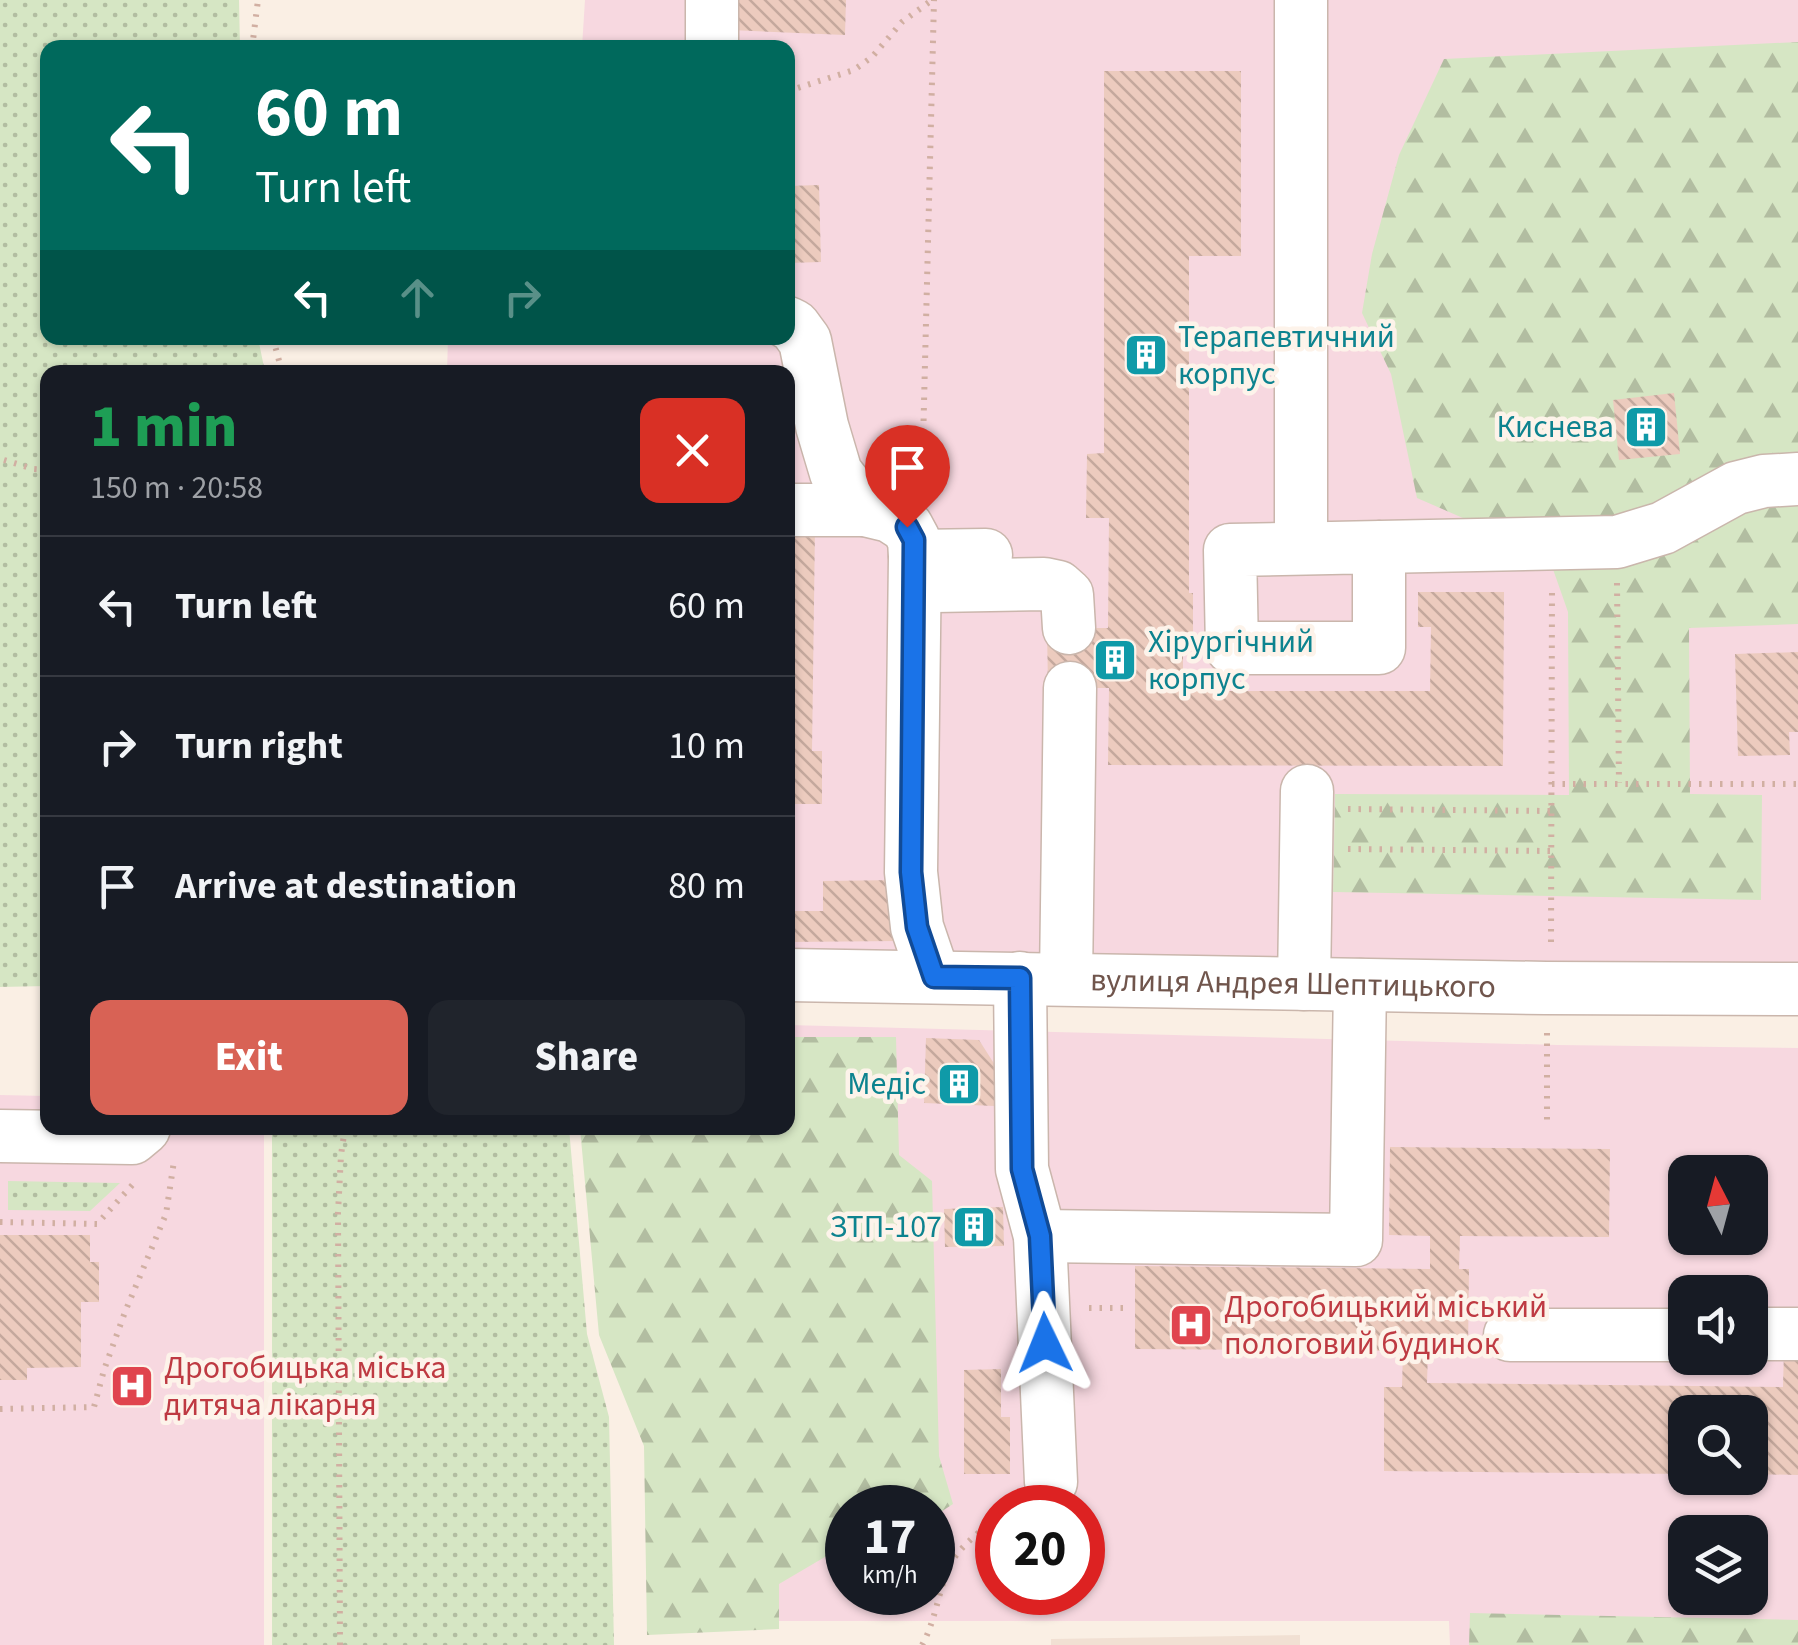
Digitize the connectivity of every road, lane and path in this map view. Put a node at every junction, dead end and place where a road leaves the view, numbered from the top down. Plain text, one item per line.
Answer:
1 (258, 0) edge
2 (712, 0) edge
3 (933, 0) edge
4 (1301, 0) edge
5 (253, 40) edge
6 (712, 40) edge
7 (795, 89) edge
8 (795, 327) edge
9 (4, 460) dead end
10 (40, 469) edge
11 (1798, 480) edge
12 (795, 510) edge
13 (866, 510) junction
14 (1616, 542) junction
15 (1552, 544) junction
16 (1379, 547) junction
17 (1301, 548) junction
18 (986, 555) dead end
19 (913, 558) junction
20 (1069, 628) dead end
21 (1070, 688) dead end
22 (1619, 783) junction
23 (1552, 784) junction
24 (1798, 784) edge
25 (1552, 811) junction
26 (1307, 816) junction
27 (1552, 851) junction
28 (1549, 965) junction
29 (795, 976) edge
30 (934, 977) junction
31 (1043, 979) junction
32 (1304, 984) junction
33 (1360, 985) junction
34 (1798, 990) edge
35 (1547, 1122) dead end
36 (343, 1135) edge
37 (0, 1136) edge
38 (154, 1154) edge
39 (0, 1222) edge
40 (1040, 1236) junction
41 (1668, 1334) edge
42 (1768, 1334) edge
43 (1798, 1334) edge
44 (1510, 1335) dead end
45 (0, 1409) edge
46 (1051, 1482) dead end
47 (975, 1536) edge
48 (340, 1645) edge
49 (922, 1645) edge

1 - 5 path
2 - 6 lane
3 - 7 path
3 - 19 path
4 - 17 lane
8 - 13 lane
9 - 10 path
11 - 14 lane
12 - 13 lane
13 - 19 lane
14 - 15 lane
14 - 22 path
15 - 16 lane
15 - 23 path
16 - 17 lane
16 - 17 lane
18 - 19 lane
19 - 20 lane
19 - 30 lane
21 - 31 lane
22 - 23 path
22 - 24 path
23 - 25 path
25 - 26 path
25 - 27 path
26 - 27 path
26 - 32 lane
27 - 28 path
28 - 33 lane, вулиця Андрея Шептицького
28 - 34 lane, вулиця Андрея Шептицького
28 - 35 path
29 - 30 lane, вулиця Андрея Шептицького
30 - 31 lane, вулиця Андрея Шептицького
31 - 32 lane, вулиця Андрея Шептицького
31 - 40 lane
32 - 33 lane, вулиця Андрея Шептицького
33 - 40 lane
36 - 48 path
37 - 38 lane
38 - 39 path
38 - 45 path
40 - 46 lane
41 - 44 lane
42 - 43 lane
47 - 49 path

